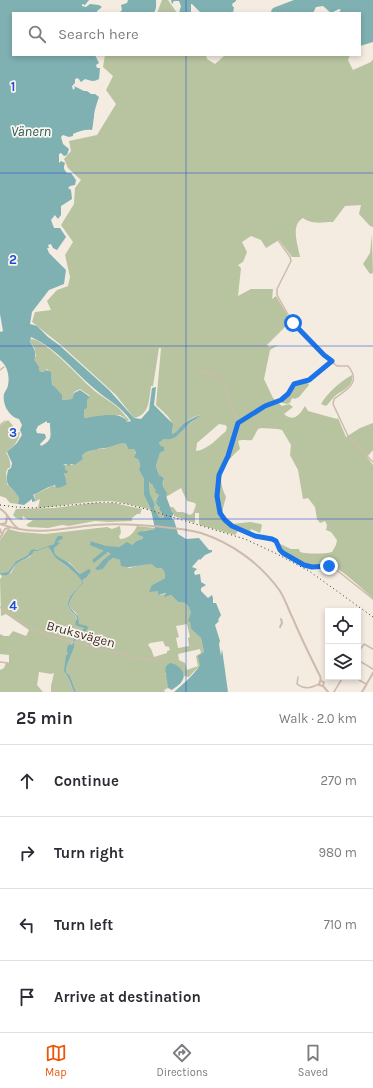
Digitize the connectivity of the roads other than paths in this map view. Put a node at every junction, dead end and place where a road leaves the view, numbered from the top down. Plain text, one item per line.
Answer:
1 (281, 236) dead end
2 (332, 361) junction
3 (4, 367) dead end
4 (0, 370) edge
5 (200, 371) dead end
6 (5, 421) dead end
7 (0, 425) edge
8 (238, 425) junction
9 (373, 462) edge
10 (0, 509) edge
11 (7, 514) junction
12 (0, 524) edge
13 (10, 528) junction
14 (0, 529) edge
15 (22, 530) junction
16 (0, 538) edge
17 (373, 599) edge
18 (0, 607) edge
19 (280, 619) dead end
20 (280, 628) dead end
21 (361, 648) edge
22 (373, 649) edge
23 (164, 656) dead end
24 (0, 662) edge
25 (8, 662) dead end
26 (361, 662) edge
27 (373, 669) edge
28 (373, 673) edge
29 (298, 677) dead end
30 (341, 680) edge
31 (359, 680) edge
32 (321, 681) junction
33 (319, 684) junction
34 (366, 684) junction
35 (323, 686) junction
36 (328, 692) edge
37 (334, 692) edge
38 (362, 692) edge

1 - 2 street
2 - 8 street
2 - 9 street
3 - 4 street
5 - 8 street
6 - 7 street
8 - 17 street
10 - 11 street
11 - 12 street
11 - 15 street
12 - 13 street
13 - 15 street
13 - 16 street
14 - 16 street
15 - 32 street
18 - 23 street, Bruksvägen
19 - 20 street
21 - 22 street
24 - 25 street
26 - 27 street
28 - 34 street
29 - 33 street
30 - 37 street
31 - 34 street
32 - 33 street
32 - 35 street
33 - 35 street
34 - 38 street
35 - 36 street

